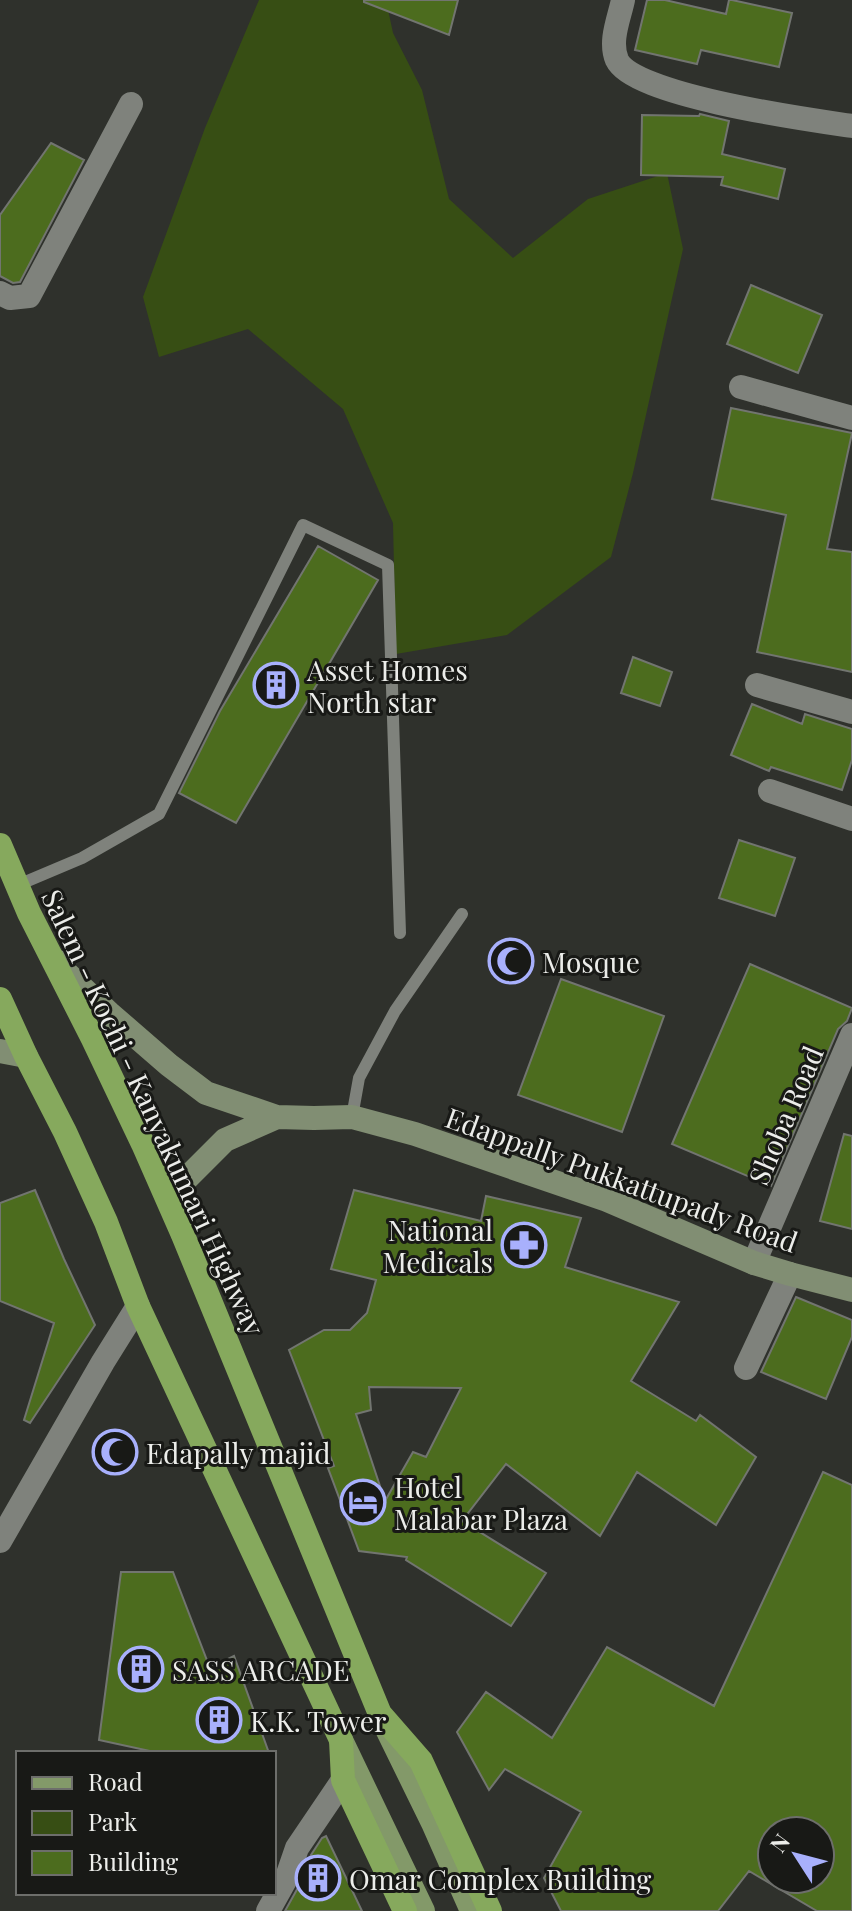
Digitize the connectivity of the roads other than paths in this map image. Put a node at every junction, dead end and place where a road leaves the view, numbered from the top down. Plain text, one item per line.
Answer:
1 (623, 0) edge
2 (131, 104) dead end
3 (852, 126) edge
4 (0, 293) edge
5 (741, 387) dead end
6 (852, 418) edge
7 (757, 685) dead end
8 (852, 712) edge
9 (770, 791) dead end
10 (852, 819) edge
11 (0, 845) edge
12 (18, 885) junction
13 (29, 913) junction
14 (462, 914) dead end
15 (400, 933) dead end
16 (0, 999) edge
17 (852, 1035) edge
18 (0, 1051) edge
19 (26, 1056) junction
20 (277, 1117) junction
21 (352, 1117) junction
22 (183, 1235) junction
23 (754, 1263) junction
24 (790, 1274) junction
25 (852, 1290) edge
26 (138, 1306) junction
27 (746, 1368) dead end
28 (0, 1541) edge
29 (380, 1714) junction
30 (341, 1740) junction
31 (343, 1780) junction
32 (268, 1911) edge
33 (405, 1911) edge
34 (423, 1911) edge
35 (472, 1911) edge
36 (490, 1911) edge

1 - 3 street
2 - 4 street
5 - 6 street
7 - 8 street
9 - 10 street
11 - 12 highway, Salem - Kochi - Kanyakumari Highway
12 - 13 highway, Salem - Kochi - Kanyakumari Highway
12 - 15 lane
13 - 20 main road
13 - 22 highway, Salem - Kochi - Kanyakumari Highway
14 - 21 lane
16 - 19 highway
17 - 23 street, Shoba Road
18 - 19 main road
19 - 26 highway
20 - 21 main road, Edappally Pukkattupady Road
20 - 22 main road
21 - 23 main road, Edappally Pukkattupady Road
22 - 29 highway, Salem - Kochi - Kanyakumari Highway
23 - 24 main road, Edappally Pukkattupady Road
24 - 25 main road, Edappally Pukkattupady Road
24 - 27 street
26 - 28 street
26 - 30 highway
29 - 35 main road
29 - 36 highway, Salem - Kochi - Kanyakumari Highway
30 - 31 highway
30 - 34 main road
31 - 32 street
31 - 33 highway

